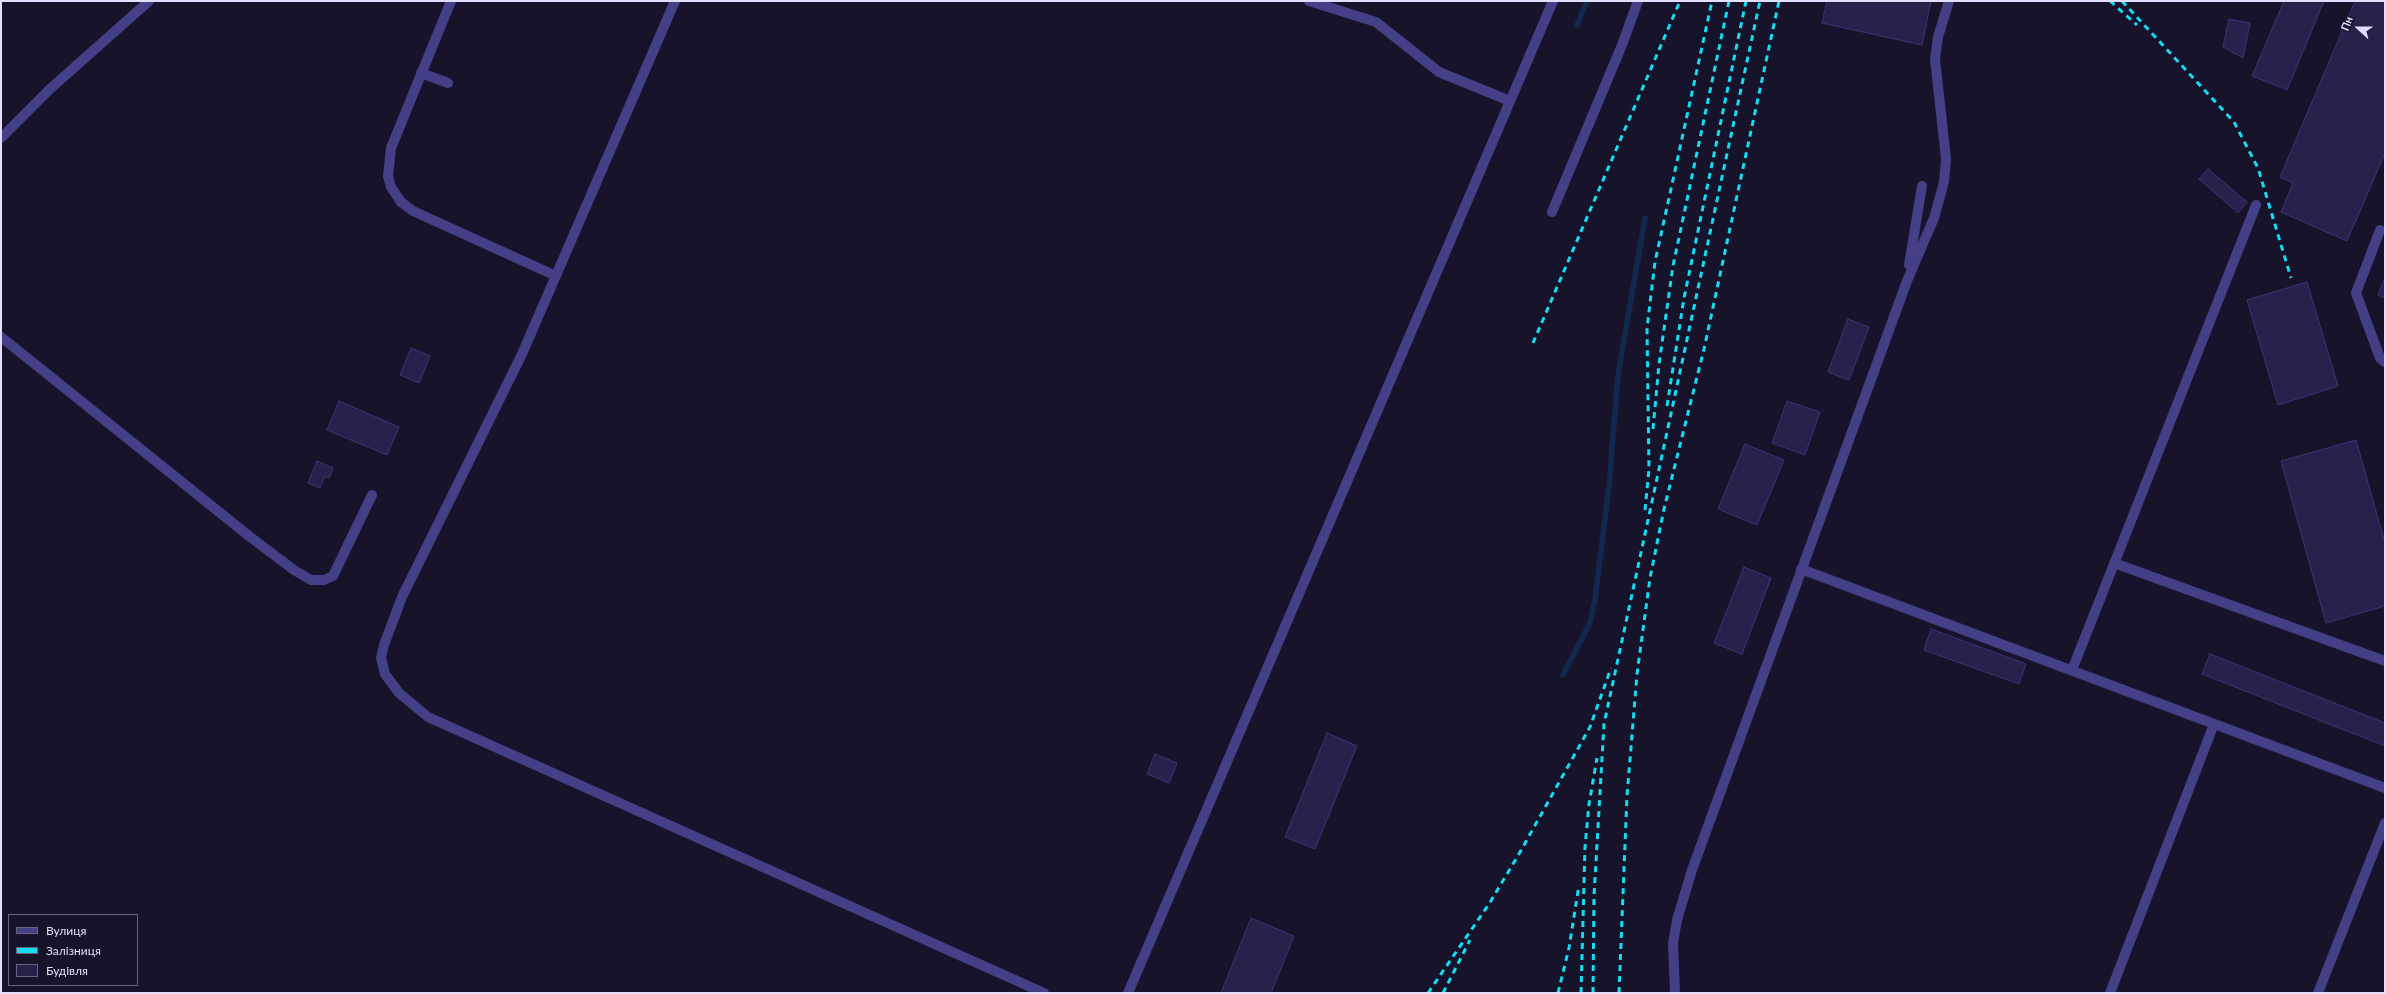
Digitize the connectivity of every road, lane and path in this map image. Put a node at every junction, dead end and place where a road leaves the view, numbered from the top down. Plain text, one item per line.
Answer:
1 (149, 1) edge
2 (451, 1) edge
3 (675, 1) edge
4 (1309, 1) edge
5 (1553, 1) edge
6 (1638, 1) edge
7 (1949, 1) edge
8 (421, 73) junction
9 (448, 83) dead end
10 (1510, 101) junction
11 (1, 138) edge
12 (1922, 186) dead end
13 (2256, 205) dead end
14 (1552, 212) dead end
15 (2380, 230) dead end
16 (556, 276) junction
17 (1907, 281) junction
18 (1, 337) edge
19 (2385, 362) edge
20 (372, 495) dead end
21 (2114, 563) junction
22 (1801, 569) junction
23 (2385, 661) edge
24 (2072, 670) junction
25 (2214, 724) junction
26 (2385, 788) edge
27 (2385, 823) edge
28 (1044, 993) edge
29 (1128, 993) edge
30 (1675, 993) edge
31 (2110, 993) edge
32 (2318, 993) edge

1 - 11 lane
2 - 8 lane
3 - 16 lane
4 - 10 lane
5 - 10 lane
6 - 14 lane
7 - 17 lane
8 - 9 lane
8 - 16 lane
10 - 29 lane
12 - 17 lane
13 - 21 lane
15 - 19 lane
16 - 28 lane
17 - 22 lane
18 - 20 lane
21 - 23 lane
21 - 24 lane
22 - 24 lane
22 - 30 lane
24 - 25 lane
25 - 26 lane
25 - 31 lane
27 - 32 lane

